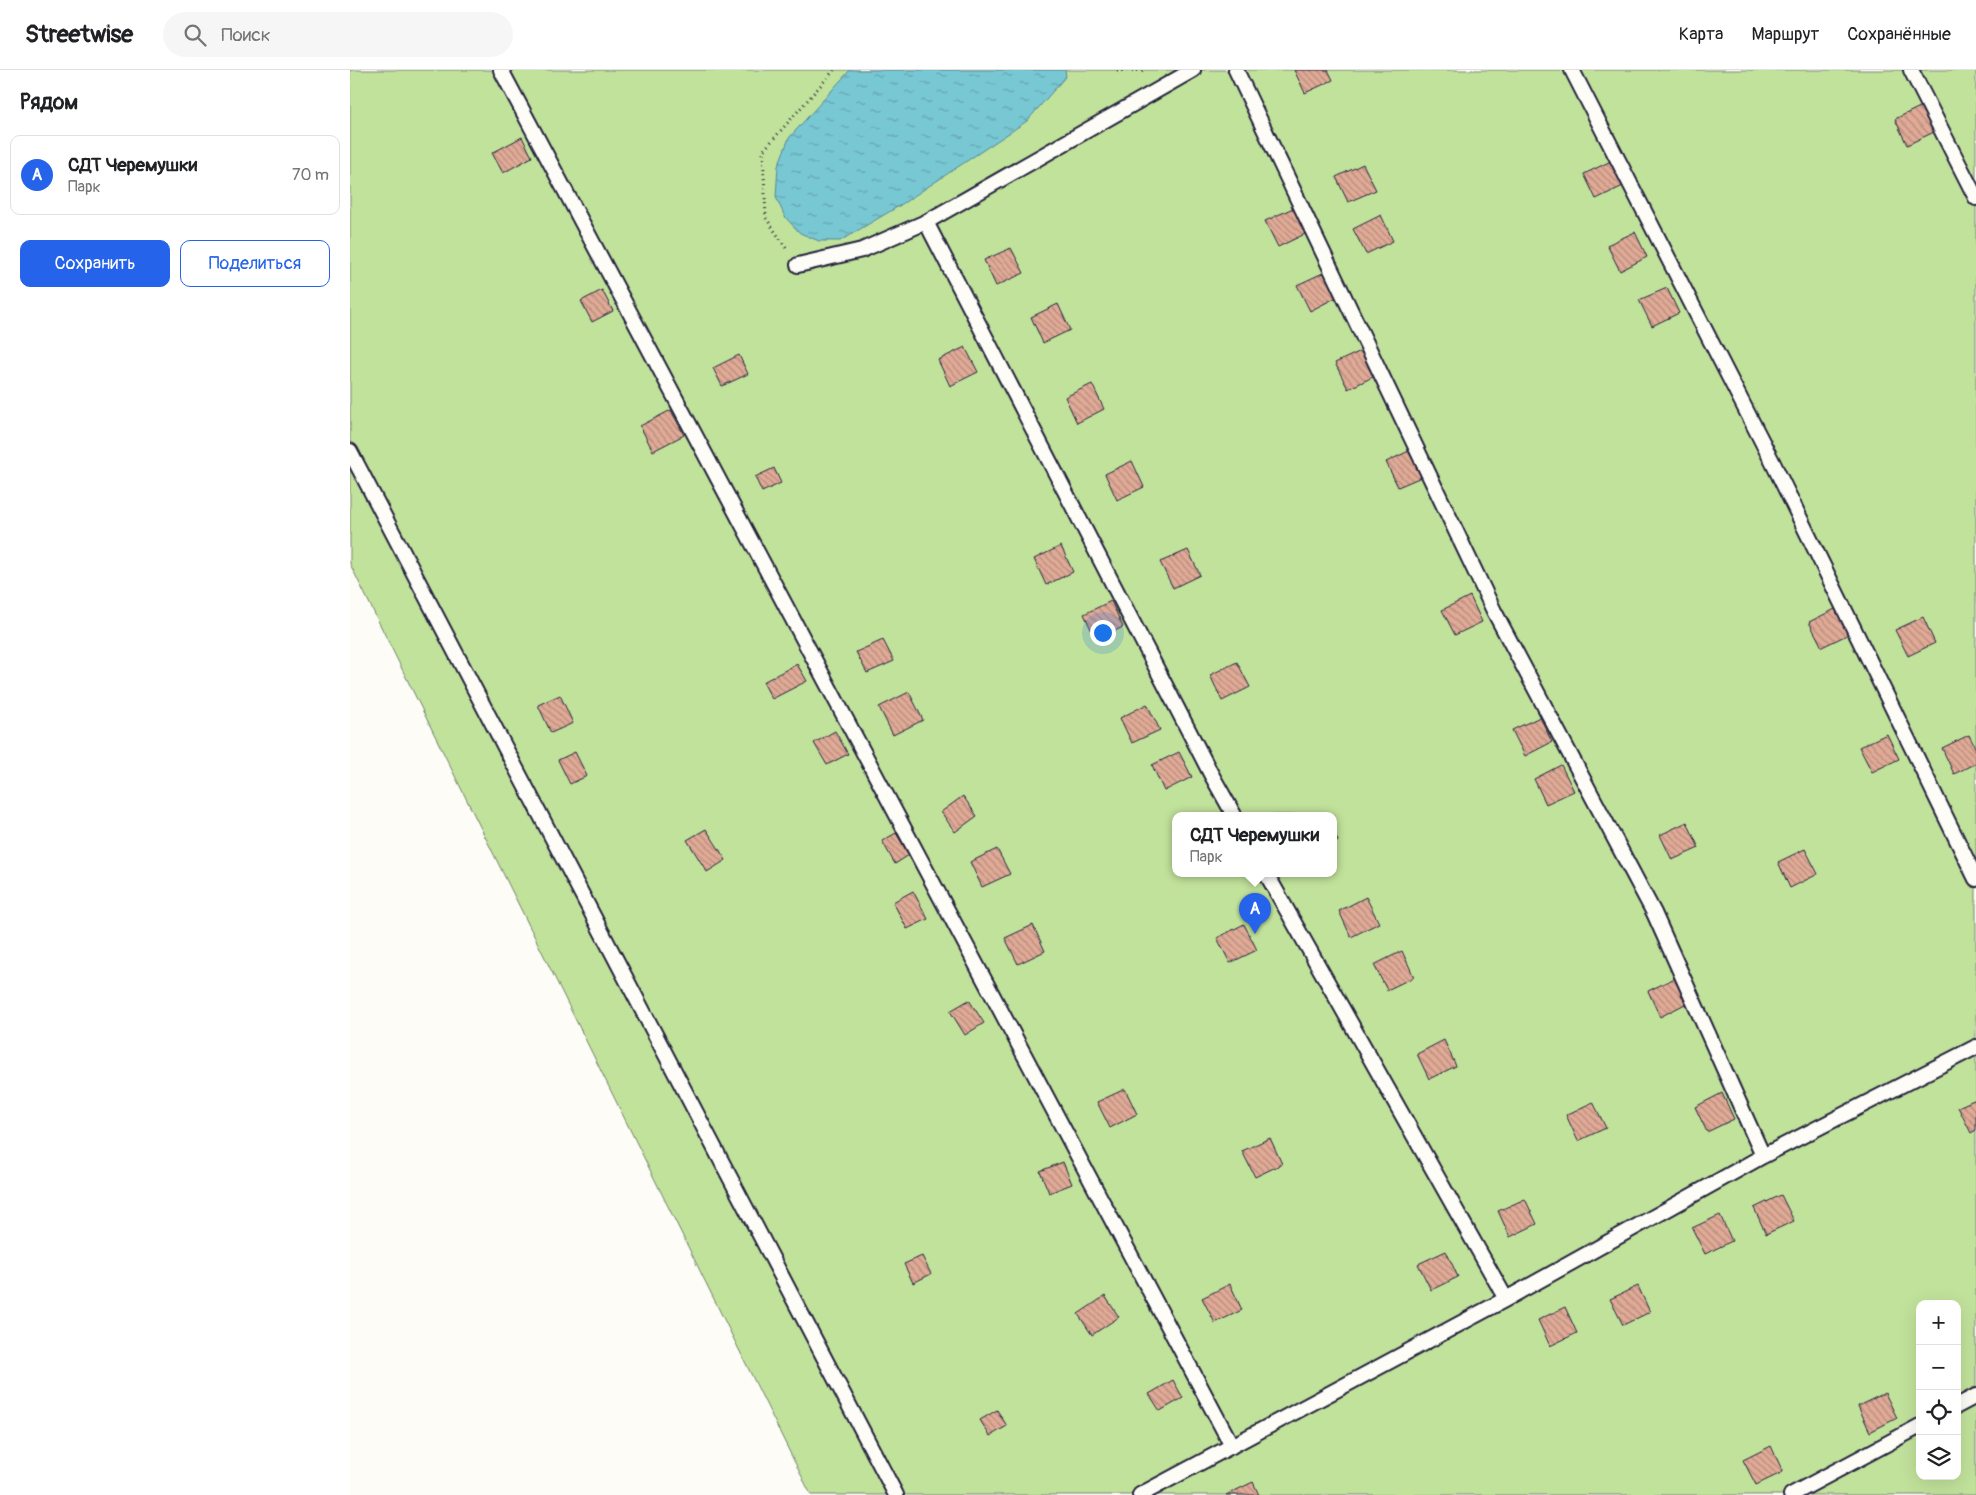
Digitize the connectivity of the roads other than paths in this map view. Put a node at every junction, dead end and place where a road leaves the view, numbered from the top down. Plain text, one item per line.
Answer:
1 (500, 70) edge
2 (1193, 70) edge
3 (1236, 70) edge
4 (1572, 70) edge
5 (1911, 70) edge
6 (1976, 198) edge
7 (926, 222) junction
8 (798, 264) road end
9 (350, 451) edge
10 (1232, 812) edge
11 (1268, 877) edge
12 (1976, 879) edge
13 (1976, 1047) edge
14 (1763, 1156) junction
15 (1506, 1299) junction
16 (1976, 1396) edge
17 (1961, 1404) edge
18 (1916, 1428) edge
19 (1232, 1446) junction
20 (896, 1495) edge
21 (1140, 1495) edge
22 (1791, 1495) edge

1 - 19 lane
2 - 7 lane
3 - 14 lane
4 - 12 lane
5 - 6 lane
7 - 8 lane
7 - 10 lane
9 - 20 lane
11 - 15 lane
13 - 14 lane
14 - 15 lane
15 - 19 lane
16 - 17 lane
18 - 22 lane
19 - 21 lane

